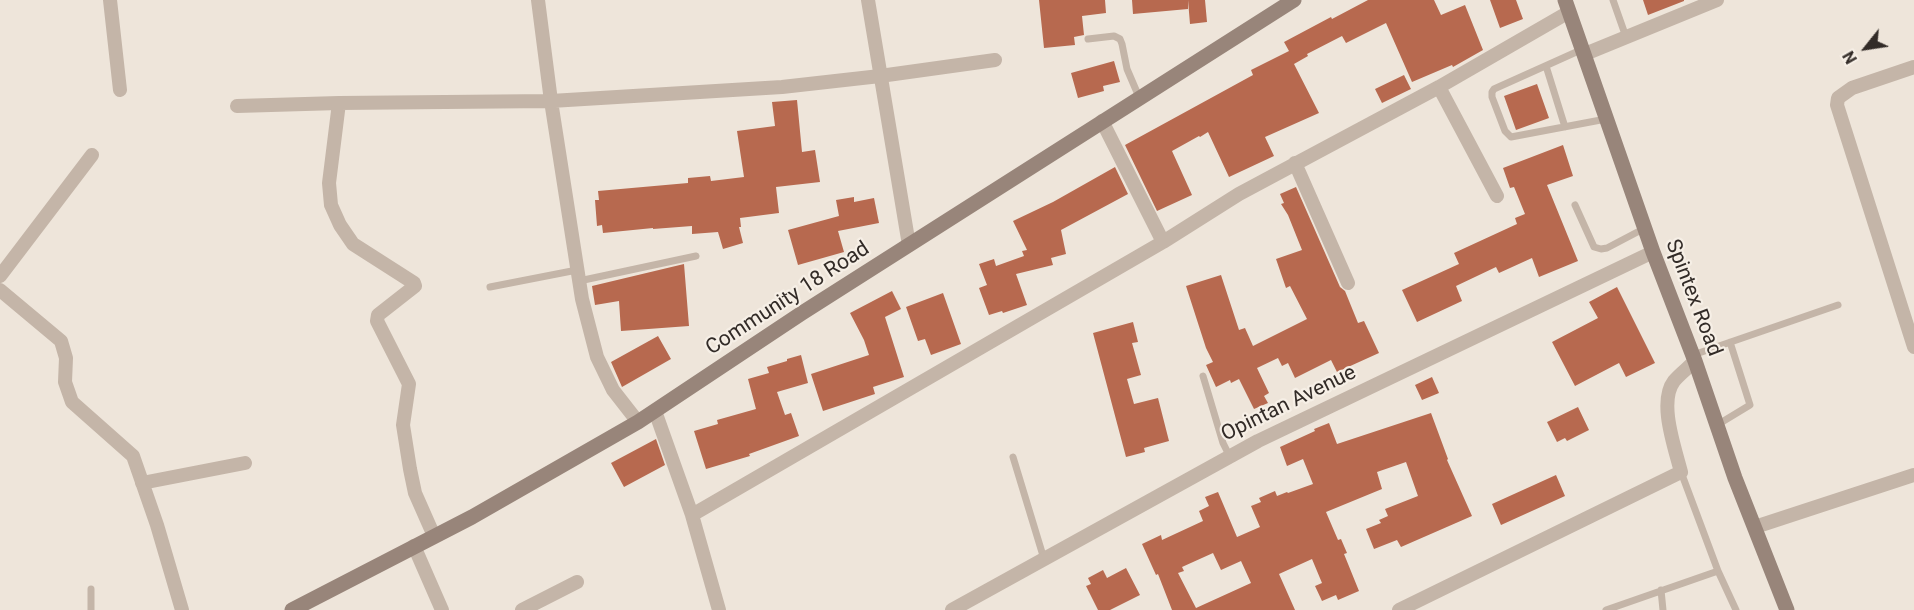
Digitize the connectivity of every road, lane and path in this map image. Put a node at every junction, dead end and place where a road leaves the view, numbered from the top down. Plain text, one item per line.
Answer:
1 (110, 0) edge
2 (538, 0) edge
3 (868, 0) edge
4 (1294, 0) edge
5 (1613, 0) edge
6 (1717, 0) edge
7 (1567, 6) edge
8 (1626, 37) junction
9 (1088, 39) dead end
10 (1584, 52) junction
11 (995, 60) dead end
12 (1546, 66) junction
13 (1914, 68) edge
14 (880, 76) junction
15 (1439, 87) junction
16 (120, 90) dead end
17 (1139, 97) junction
18 (551, 101) junction
19 (339, 103) junction
20 (237, 106) dead end
21 (1606, 118) junction
22 (1102, 121) junction
23 (1565, 127) junction
24 (92, 155) dead end
25 (1295, 163) junction
26 (1497, 196) dead end
27 (1575, 205) dead end
28 (1645, 228) junction
29 (1163, 242) junction
30 (909, 245) junction
31 (1653, 252) junction
32 (696, 256) dead end
33 (578, 275) junction
34 (0, 276) edge
35 (1348, 283) dead end
36 (490, 287) dead end
37 (0, 290) edge
38 (1838, 305) dead end
39 (1730, 342) junction
40 (1914, 347) edge
41 (1694, 358) junction
42 (1203, 376) dead end
43 (655, 411) junction
44 (638, 422) junction
45 (1717, 425) junction
46 (1230, 457) junction
47 (1013, 458) dead end
48 (245, 463) dead end
49 (1681, 472) junction
50 (1914, 475) edge
51 (142, 483) junction
52 (692, 515) junction
53 (1755, 527) junction
54 (434, 536) junction
55 (414, 546) junction
56 (1044, 559) junction
57 (1718, 571) junction
58 (577, 582) dead end
59 (91, 589) dead end
60 (1661, 590) junction
61 (91, 610) edge
62 (182, 610) edge
63 (292, 610) edge
64 (442, 610) edge
65 (522, 610) edge
66 (719, 610) edge
67 (952, 610) edge
68 (1399, 610) edge
69 (1606, 610) edge
70 (1663, 610) edge
71 (1736, 610) edge
72 (1787, 610) edge

1 - 16 street
2 - 18 street
3 - 14 street
4 - 17 main road, Community 18 Road
5 - 8 lane
6 - 8 street
7 - 10 main road, Spintex Road
7 - 15 street
8 - 10 street
9 - 17 lane
10 - 12 lane
10 - 21 main road, Spintex Road
11 - 14 street
12 - 23 lane
12 - 23 lane
13 - 40 street
14 - 18 street
14 - 30 street
15 - 25 street
15 - 26 street
17 - 22 main road, Community 18 Road
18 - 19 street
18 - 33 street
19 - 20 street
19 - 54 street
21 - 23 lane
21 - 28 main road, Spintex Road
22 - 29 street
22 - 30 main road, Community 18 Road
24 - 34 street
25 - 29 street
25 - 35 street
27 - 28 lane
28 - 31 main road, Spintex Road
29 - 52 street
30 - 43 main road, Community 18 Road
31 - 41 main road, Spintex Road
31 - 46 street, Opintan Avenue
32 - 33 lane
33 - 36 lane
33 - 44 street
37 - 51 street
38 - 39 lane
39 - 41 lane
39 - 45 lane
41 - 45 main road, Spintex Road
41 - 49 street
42 - 46 lane
43 - 44 main road, Community 18 Road
43 - 52 street
44 - 54 main road, Community 18 Road
45 - 53 main road, Spintex Road
46 - 56 street, Opintan Avenue
47 - 56 lane
48 - 51 street
49 - 57 lane
49 - 68 street
50 - 53 street
51 - 62 street
52 - 66 street
53 - 72 main road, Spintex Road
54 - 55 main road, Community 18 Road
55 - 63 main road, Community 18 Road
55 - 64 street
56 - 67 street, Opintan Avenue
57 - 60 lane
57 - 71 lane
58 - 65 street
59 - 61 lane
60 - 69 lane
60 - 70 lane

